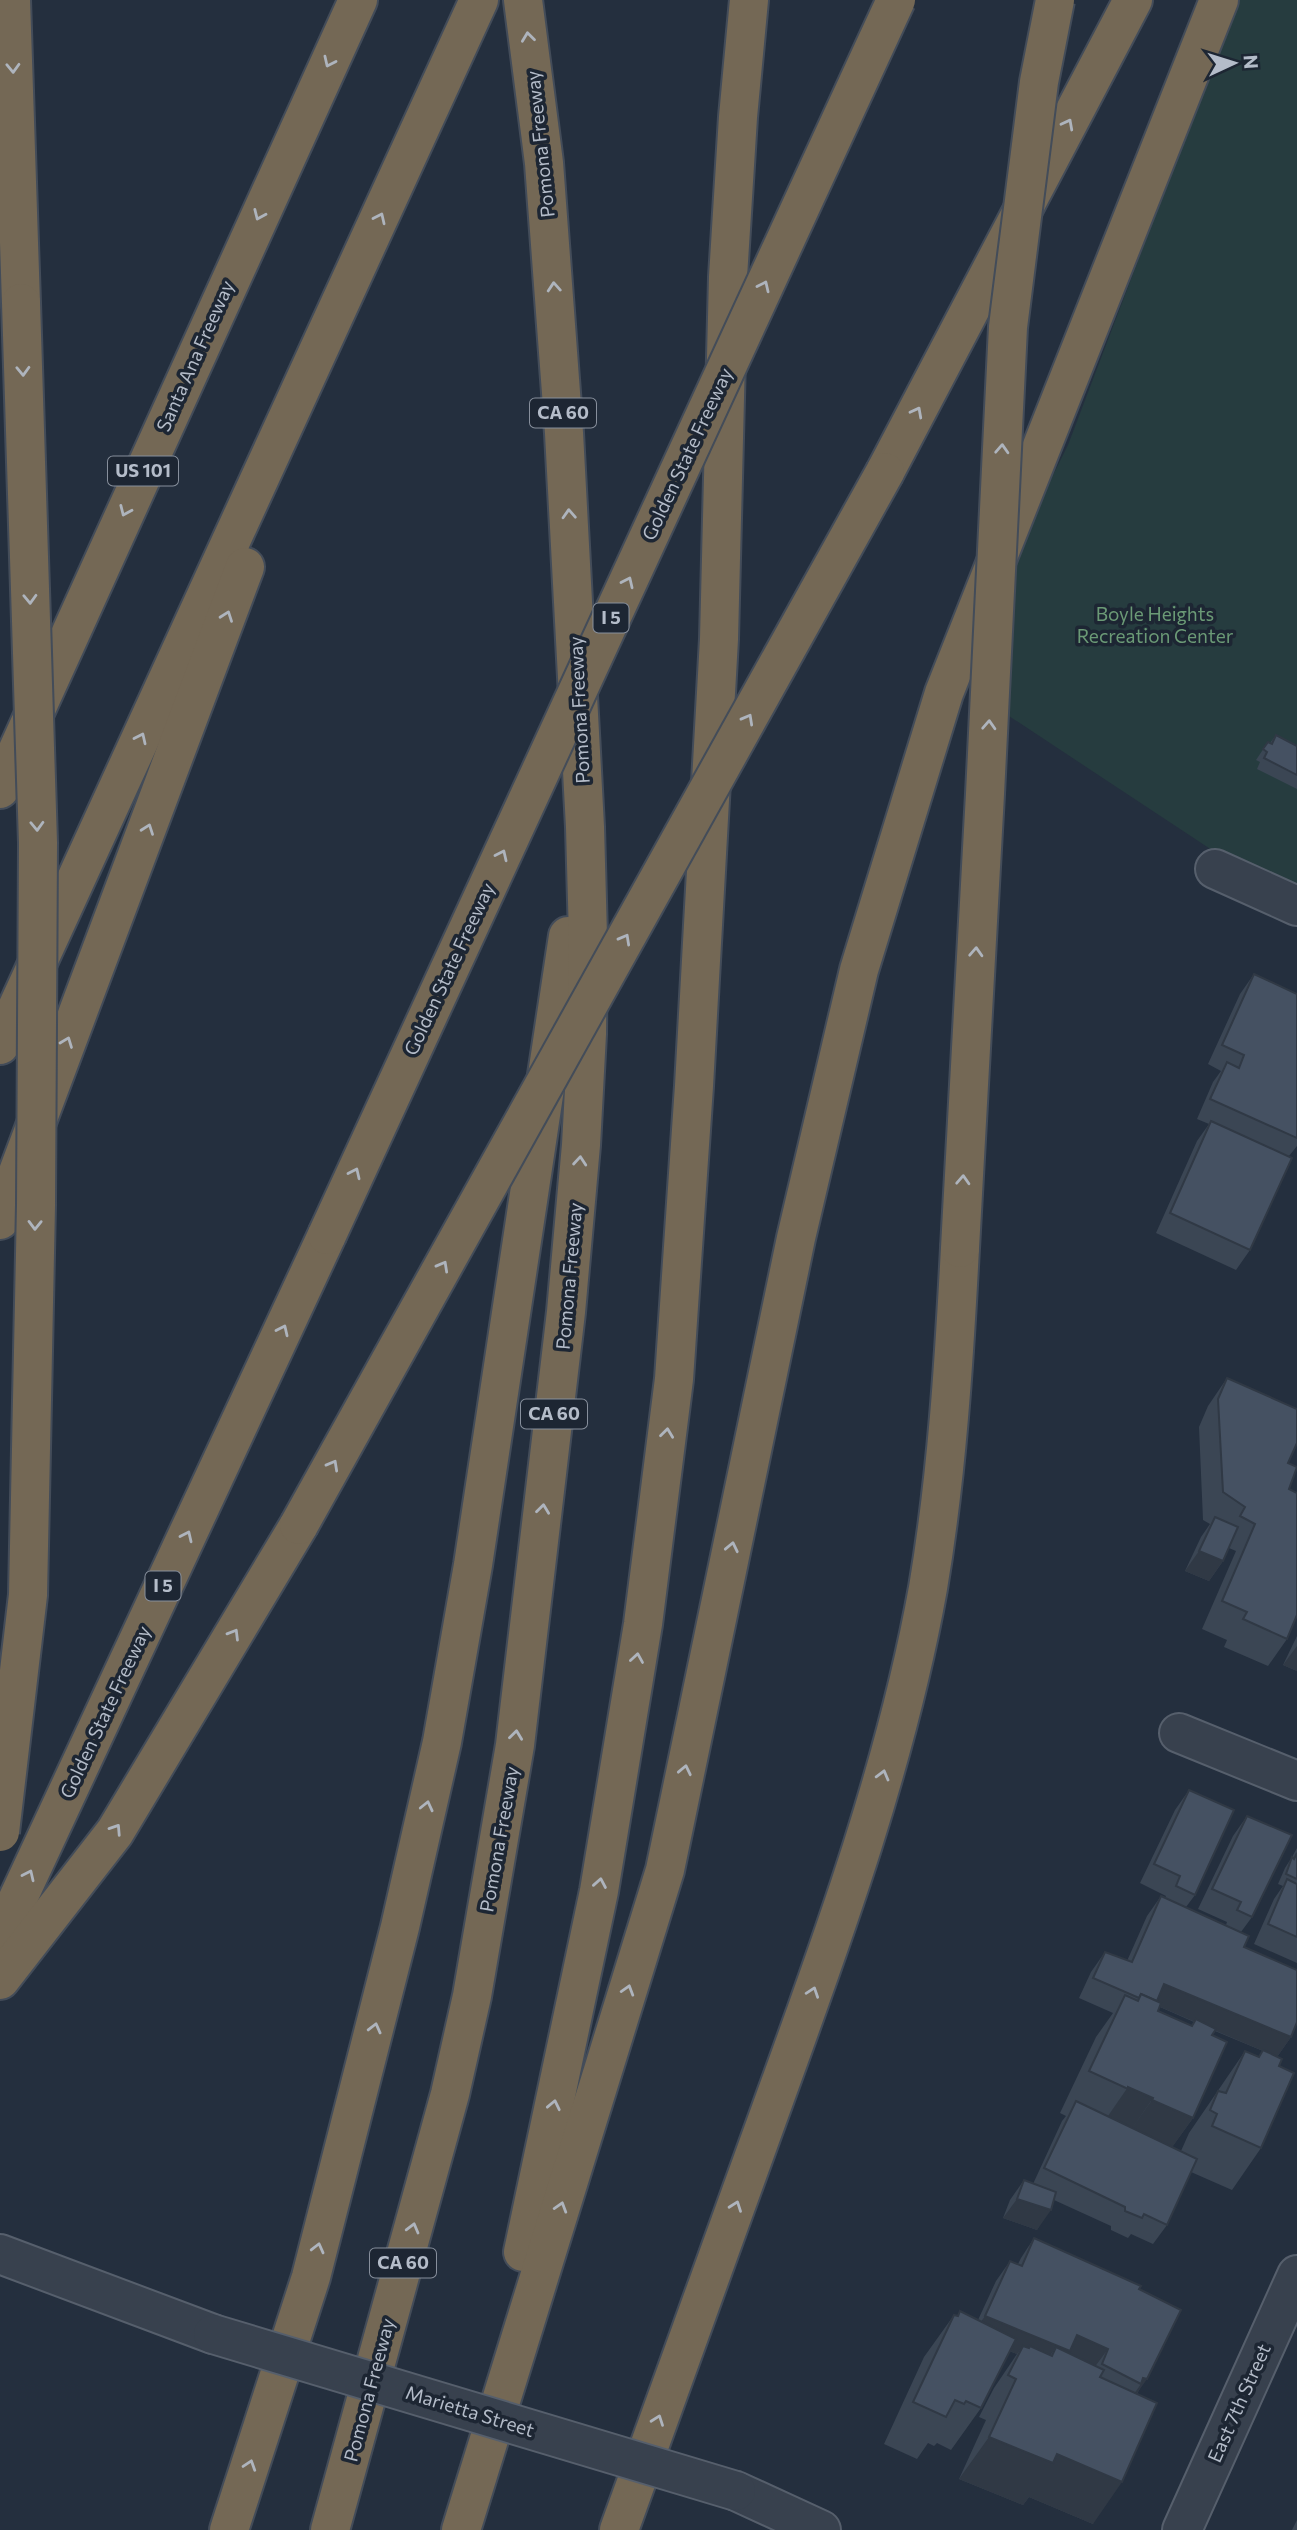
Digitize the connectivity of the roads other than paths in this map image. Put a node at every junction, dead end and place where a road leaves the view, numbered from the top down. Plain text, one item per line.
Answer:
1 (11, 0) edge
2 (358, 0) edge
3 (479, 0) edge
4 (523, 0) edge
5 (749, 0) edge
6 (896, 0) edge
7 (1055, 0) edge
8 (1133, 0) edge
9 (1219, 0) edge
10 (0, 226) edge
11 (20, 264) junction
12 (351, 280) junction
13 (0, 789) edge
14 (585, 827) junction
15 (1215, 869) dead end
16 (1297, 906) edge
17 (0, 1045) edge
18 (0, 1220) edge
19 (1179, 1733) dead end
20 (1297, 1781) edge
21 (0, 1832) edge
22 (0, 1937) edge
23 (0, 1980) edge
24 (0, 2254) edge
25 (1297, 2275) edge
26 (229, 2530) edge
27 (330, 2530) edge
28 (459, 2530) edge
29 (619, 2530) edge
30 (821, 2530) edge
31 (1182, 2530) edge

1 -> 11 highway
2 -> 13 highway, Santa Ana Freeway / US 101
12 -> 3 highway
14 -> 4 highway, Pomona Freeway / CA 60
28 -> 5 highway
22 -> 6 highway, Golden State Freeway / I 5, bridge
29 -> 7 highway, bridge
23 -> 8 highway, bridge
28 -> 9 highway
10 - 11 highway
11 -> 21 highway, bridge
17 -> 12 highway
18 -> 12 highway
26 -> 14 highway
27 -> 14 highway, Pomona Freeway / CA 60
15 - 16 street
19 - 20 street
24 - 30 street, Marietta Street, bridge
25 - 31 street, East 7th Street

